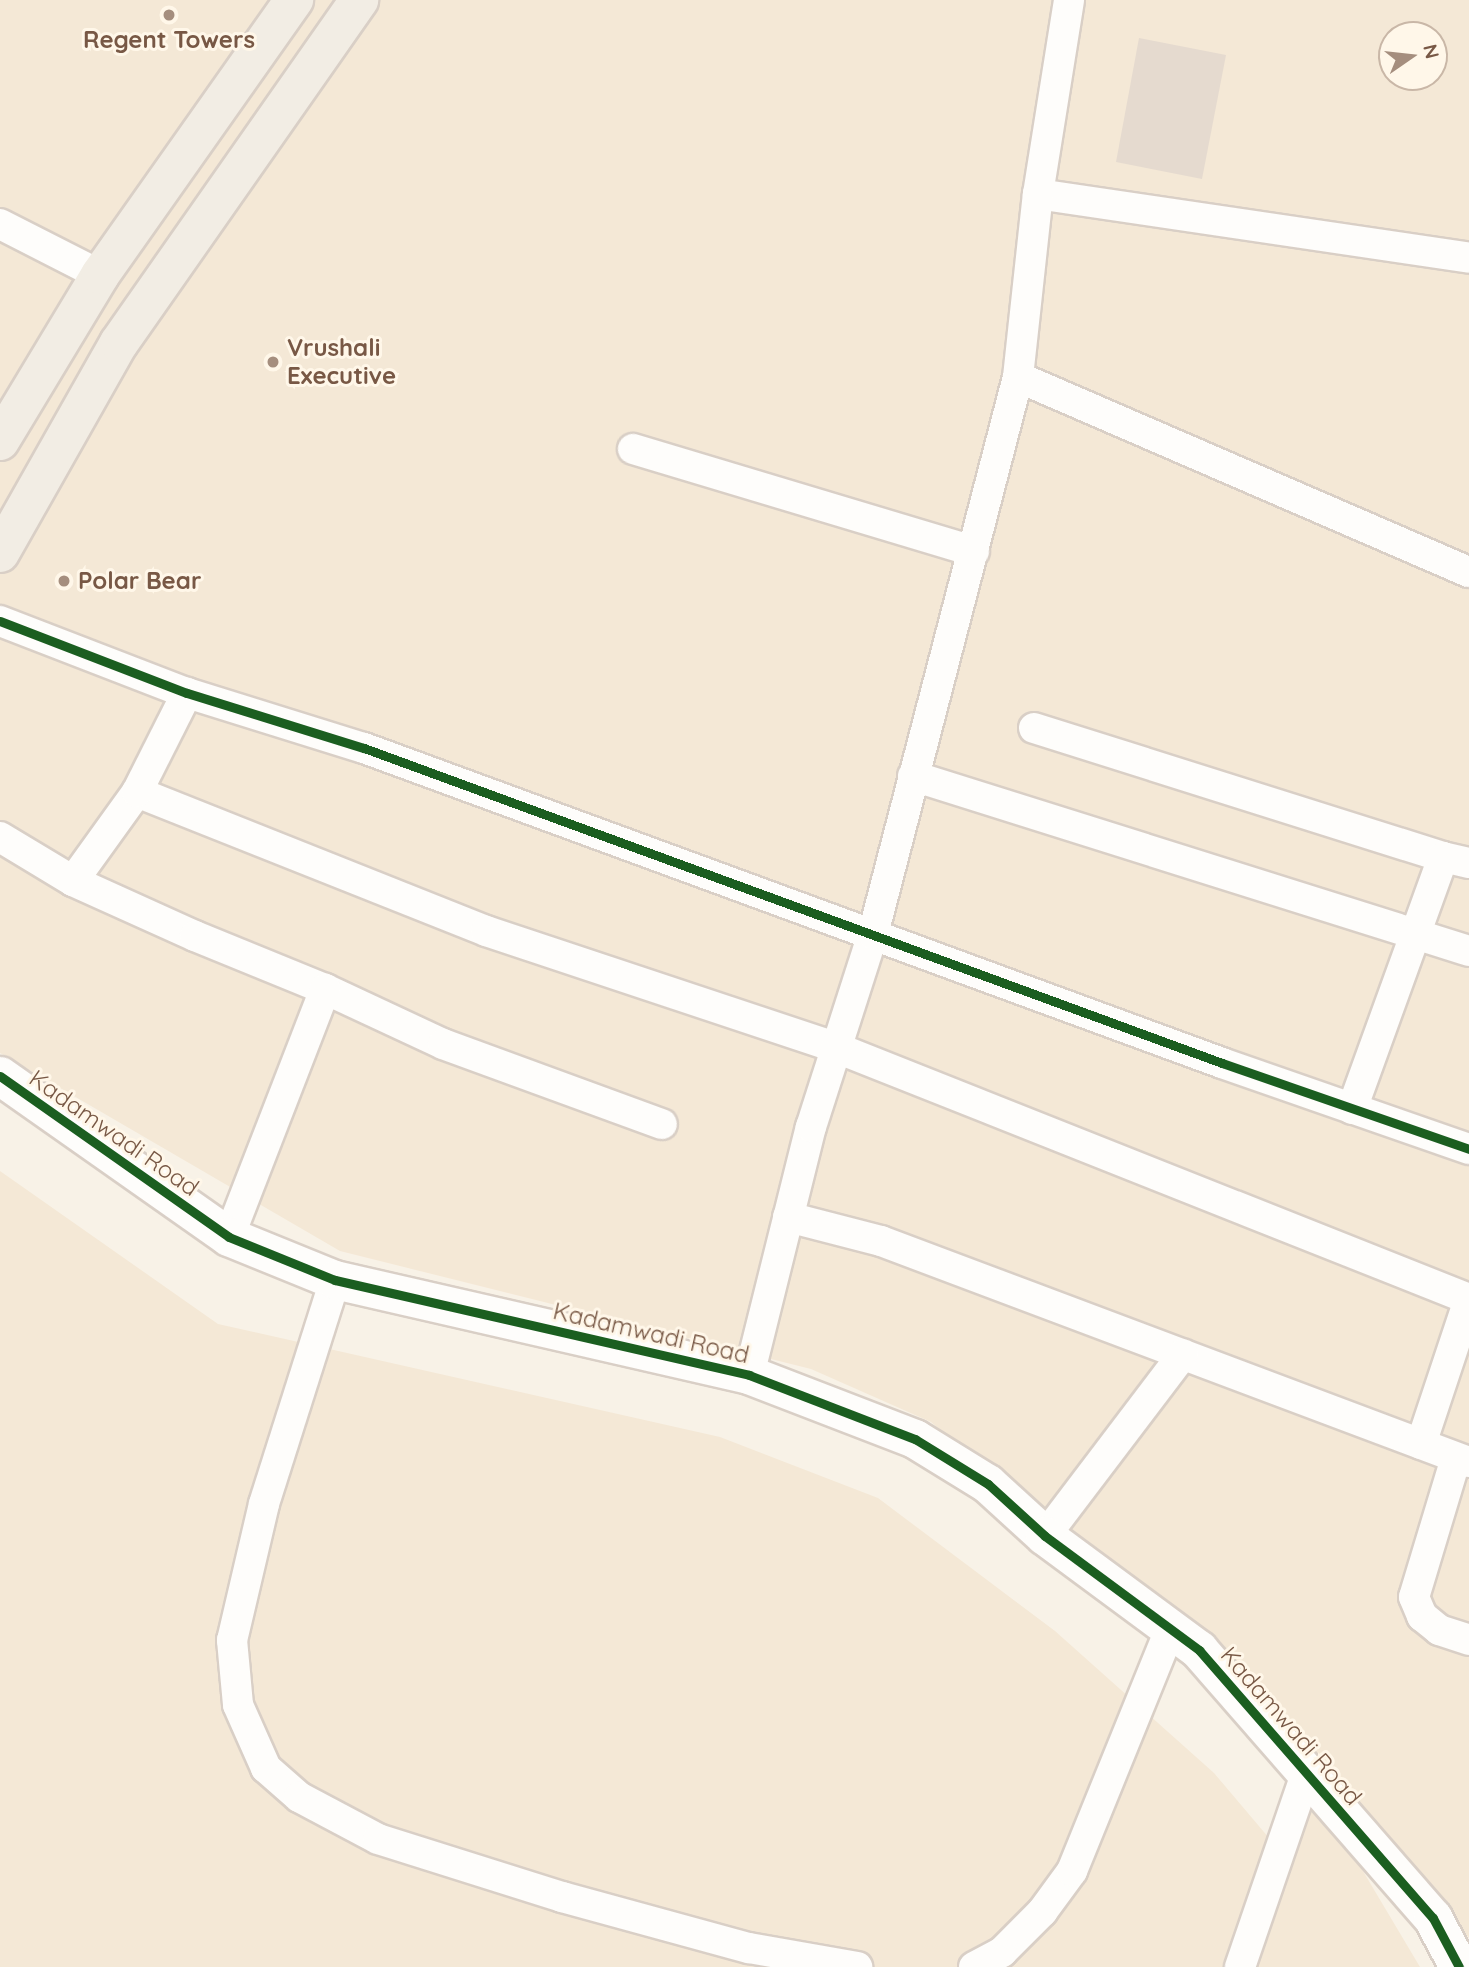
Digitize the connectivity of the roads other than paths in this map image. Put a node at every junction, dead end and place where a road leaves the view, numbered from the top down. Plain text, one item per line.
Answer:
1 (294, 0) edge
2 (359, 0) edge
3 (1069, 0) edge
4 (1038, 194) junction
5 (0, 224) edge
6 (1469, 258) edge
7 (100, 275) junction
8 (1018, 377) junction
9 (0, 441) edge
10 (634, 449) dead end
11 (974, 551) junction
12 (0, 553) edge
13 (1469, 572) edge
14 (0, 621) edge
15 (187, 693) junction
16 (1034, 728) dead end
17 (914, 776) junction
18 (137, 792) junction
19 (0, 836) edge
20 (1456, 860) edge
21 (73, 881) junction
22 (1414, 933) junction
23 (873, 934) junction
24 (1469, 951) edge
25 (325, 989) junction
26 (837, 1048) junction
27 (0, 1076) edge
28 (1352, 1109) junction
29 (662, 1124) dead end
30 (1469, 1149) edge
31 (788, 1217) junction
32 (229, 1237) junction
33 (335, 1280) junction
34 (1469, 1300) edge
35 (1183, 1354) junction
36 (749, 1375) junction
37 (1421, 1444) junction
38 (1463, 1460) edge
39 (1045, 1536) junction
40 (1169, 1632) junction
41 (1469, 1640) edge
42 (1306, 1774) junction
43 (856, 1967) edge
44 (974, 1967) edge
45 (1240, 1967) edge
46 (1459, 1967) edge

1 - 7 main road
2 - 12 main road
3 - 4 street
4 - 6 street
4 - 8 street
5 - 7 street
7 - 9 main road
8 - 11 street
8 - 13 street
10 - 11 street
11 - 17 street
14 - 15 street
15 - 18 street
15 - 23 street
16 - 20 street
17 - 22 street
17 - 23 street
18 - 21 street
18 - 26 street
19 - 21 street
20 - 22 street
21 - 25 street
22 - 24 street
22 - 28 street
23 - 26 street
23 - 28 street
25 - 29 street
25 - 32 street
26 - 31 street
26 - 34 street
27 - 32 street, Kadamwadi Road
28 - 30 street
31 - 35 street
31 - 36 street
32 - 33 street, Kadamwadi Road
33 - 36 street, Kadamwadi Road
33 - 43 street
34 - 37 street
35 - 37 street
35 - 39 street
36 - 39 street, Kadamwadi Road
37 - 38 street
38 - 41 street
39 - 40 street, Kadamwadi Road
40 - 42 street, Kadamwadi Road
40 - 44 street
42 - 45 street
42 - 46 street, Kadamwadi Road

